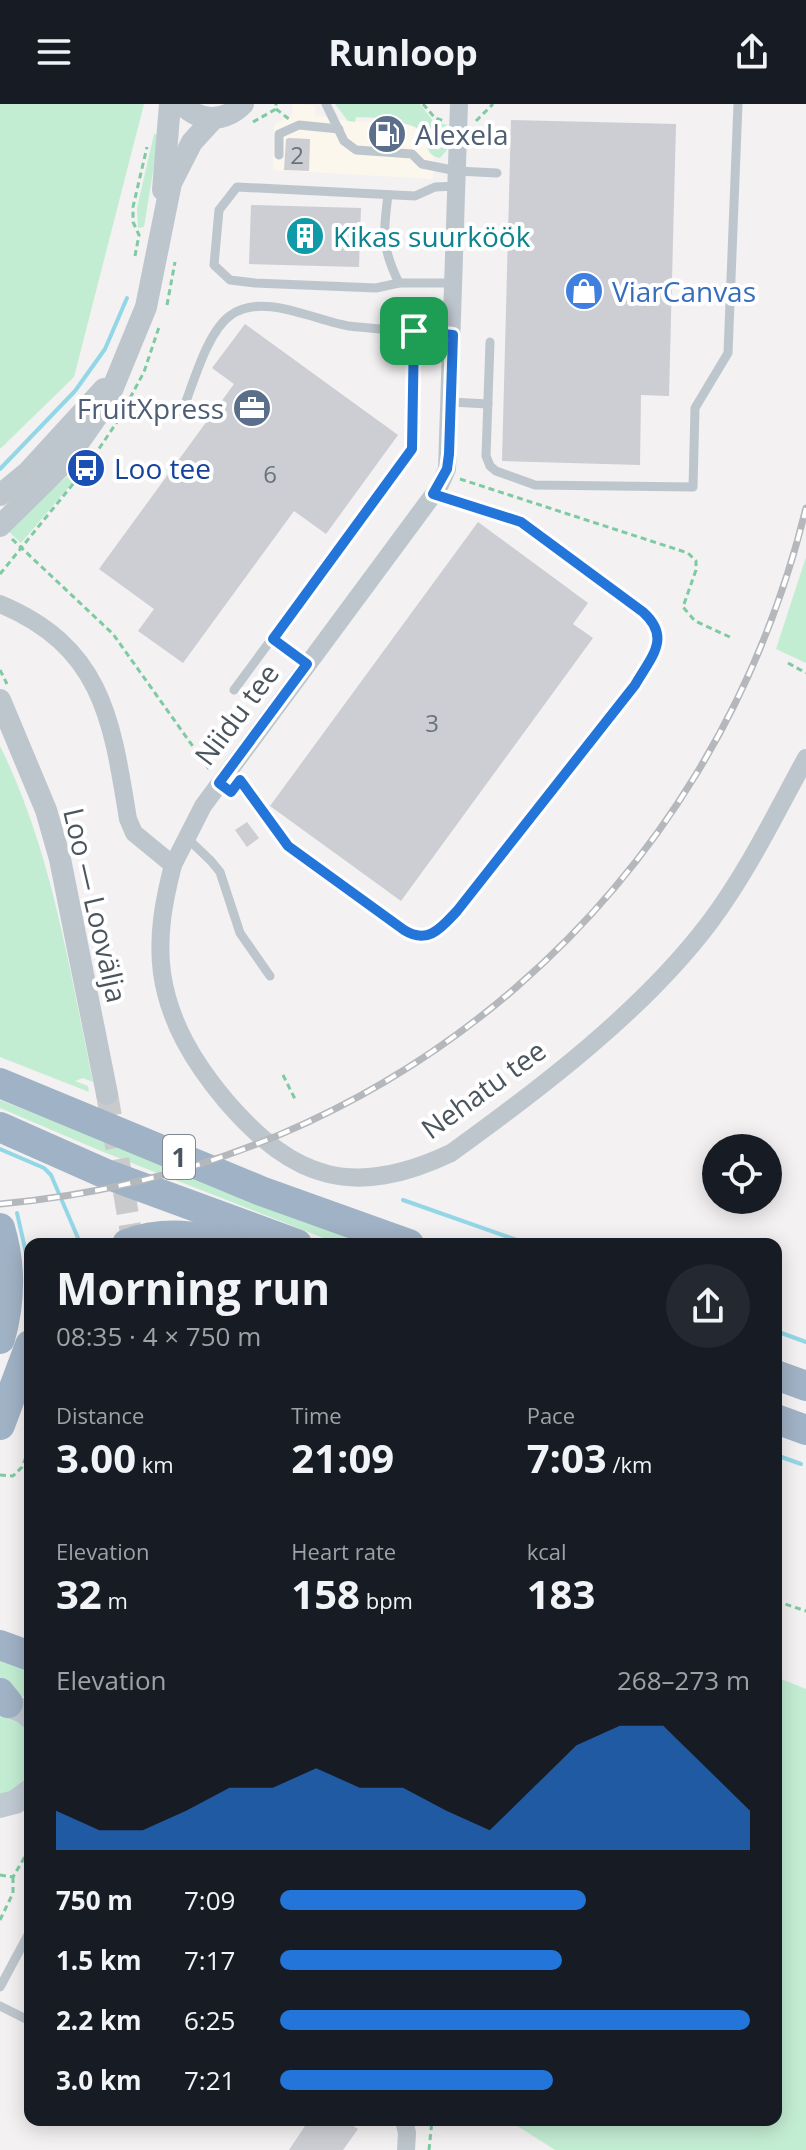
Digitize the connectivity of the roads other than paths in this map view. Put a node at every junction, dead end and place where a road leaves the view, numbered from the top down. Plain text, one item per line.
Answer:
1 (170, 104) edge
2 (182, 104) edge
3 (326, 104) edge
4 (459, 104) edge
5 (738, 104) edge
6 (244, 105) edge
7 (214, 118) junction
8 (339, 129) junction
9 (279, 155) dead end
10 (497, 173) dead end
11 (457, 179) junction
12 (388, 195) junction
13 (160, 225) junction
14 (399, 283) junction
15 (454, 283) junction
16 (414, 331) junction
17 (453, 335) junction
18 (490, 342) dead end
19 (118, 374) junction
20 (451, 402) junction
21 (488, 404) junction
22 (182, 412) dead end
23 (0, 495) edge
24 (440, 496) junction
25 (0, 526) edge
26 (0, 604) edge
27 (273, 639) junction
28 (307, 664) junction
29 (234, 690) dead end
30 (0, 700) edge
31 (6, 726) edge
32 (806, 760) edge
33 (225, 775) junction
34 (186, 837) junction
35 (173, 865) junction
36 (270, 976) dead end
37 (0, 1069) edge
38 (12, 1088) edge
39 (107, 1094) tunnel mouth
40 (0, 1127) edge
41 (0, 1228) edge
42 (149, 1238) edge
43 (205, 1238) edge
44 (281, 1238) edge
45 (392, 1238) edge
46 (0, 1339) edge
47 (24, 1361) edge
48 (782, 1377) edge
49 (806, 1386) edge
50 (782, 1421) edge
51 (0, 1425) edge
52 (806, 1430) edge
53 (0, 1645) edge
54 (24, 1654) edge
55 (24, 1796) edge
56 (0, 1806) edge
57 (24, 1942) edge
58 (0, 1987) edge
59 (0, 2006) edge
60 (24, 2018) edge
61 (404, 2126) edge
62 (406, 2150) edge

1 - 13 street
2 - 7 street
3 - 8 lane
4 - 11 street, Niidu tee
5 - 21 lane
6 - 7 street
7 - 13 street
8 - 9 lane
8 - 11 lane
10 - 11 lane
11 - 12 lane
11 - 15 street, Niidu tee
12 - 14 lane
12 - 14 lane
13 - 19 street
14 - 15 lane
15 - 17 street, Niidu tee
16 - 17 lane
16 - 22 lane
16 - 27 lane
17 - 20 street, Niidu tee
18 - 21 lane
19 - 23 street
19 - 25 street
20 - 21 lane
20 - 24 street, Niidu tee
24 - 28 street, Niidu tee
24 - 33 lane
26 - 35 street
27 - 28 lane
27 - 29 lane
28 - 33 street, Niidu tee
30 - 31 street, Loo — Loovälja
31 - 39 street, Loo — Loovälja
32 - 35 street, Nehatu tee
33 - 34 street, Niidu tee
34 - 35 street, Niidu tee
34 - 36 lane
37 - 38 highway
38 - 45 highway, 1
40 - 44 highway, 1
41 - 46 highway
42 - 43 highway
47 - 51 highway
48 - 49 highway
50 - 52 highway
53 - 54 highway
55 - 56 main road
57 - 58 lane
59 - 60 lane
61 - 62 street

